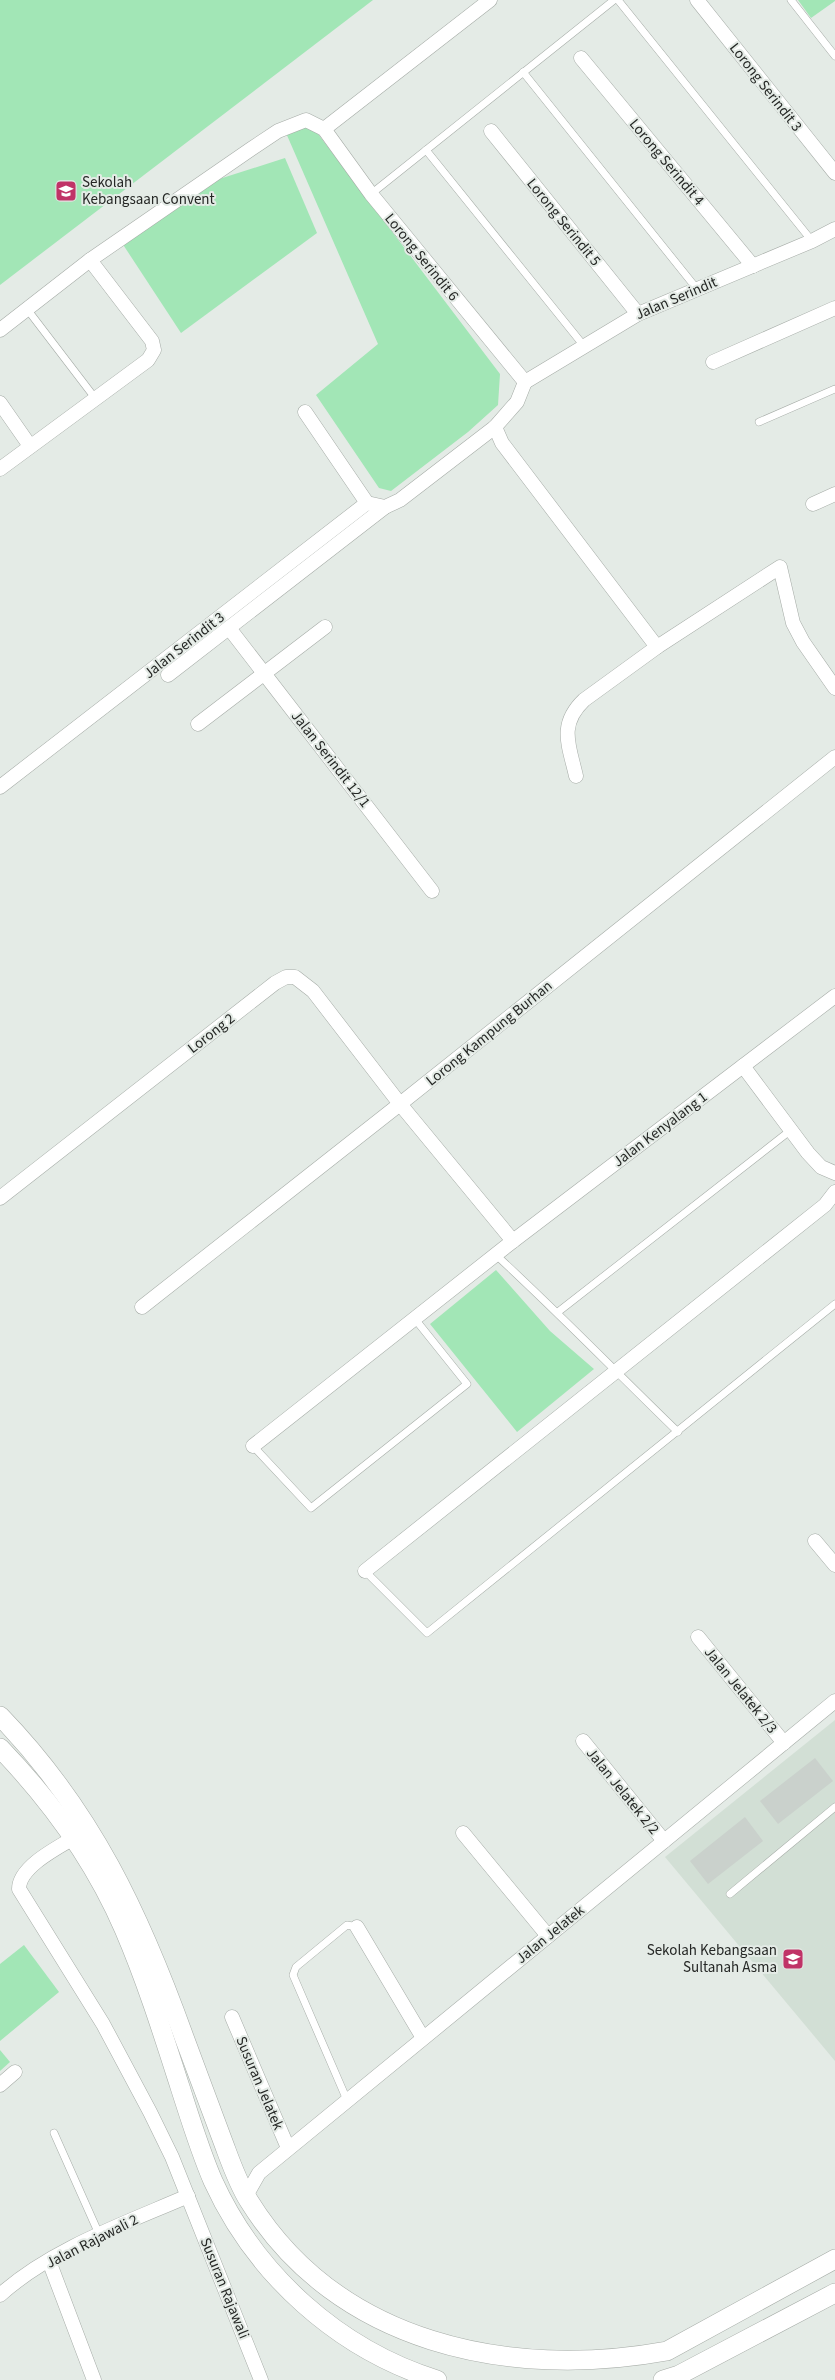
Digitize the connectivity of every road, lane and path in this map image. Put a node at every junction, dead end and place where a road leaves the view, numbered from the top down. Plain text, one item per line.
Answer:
1 (490, 0) edge
2 (614, 0) edge
3 (618, 0) edge
4 (698, 0) edge
5 (791, 0) edge
6 (835, 56) edge
7 (581, 58) dead end
8 (523, 72) junction
9 (324, 129) junction
10 (491, 131) dead end
11 (426, 150) junction
12 (835, 173) edge
13 (371, 194) junction
14 (835, 229) edge
15 (812, 241) junction
16 (90, 260) junction
17 (752, 266) junction
18 (697, 289) junction
19 (835, 308) edge
20 (27, 309) junction
21 (638, 314) junction
22 (0, 330) edge
23 (584, 346) junction
24 (713, 362) dead end
25 (524, 382) junction
26 (835, 389) edge
27 (95, 398) junction
28 (0, 403) edge
29 (305, 412) dead end
30 (758, 422) dead end
31 (495, 427) junction
32 (30, 446) junction
33 (0, 469) edge
34 (835, 494) edge
35 (368, 503) junction
36 (813, 504) dead end
37 (385, 507) junction
38 (325, 627) dead end
39 (229, 628) junction
40 (658, 648) junction
41 (265, 673) junction
42 (168, 675) dead end
43 (835, 688) edge
44 (198, 724) dead end
45 (835, 757) edge
46 (576, 776) dead end
47 (0, 787) edge
48 (432, 891) dead end
49 (835, 996) edge
50 (743, 1066) junction
51 (400, 1104) junction
52 (791, 1130) junction
53 (835, 1173) edge
54 (835, 1192) edge
55 (0, 1198) edge
56 (513, 1241) junction
57 (491, 1259) junction
58 (835, 1304) edge
59 (142, 1307) dead end
60 (558, 1312) junction
61 (415, 1319) junction
62 (615, 1372) junction
63 (678, 1432) junction
64 (253, 1446) joint
65 (815, 1541) dead end
66 (835, 1565) edge
67 (365, 1571) joint
68 (698, 1637) dead end
69 (835, 1701) edge
70 (0, 1716) edge
71 (583, 1741) dead end
72 (784, 1743) junction
73 (0, 1748) edge
74 (835, 1807) edge
75 (89, 1828) junction
76 (462, 1833) dead end
77 (73, 1838) junction
78 (664, 1841) junction
79 (730, 1894) dead end
80 (357, 1927) joint
81 (548, 1936) junction
82 (232, 2017) dead end
83 (423, 2038) junction
84 (15, 2072) dead end
85 (0, 2085) edge
86 (348, 2100) junction
87 (54, 2133) dead end
88 (288, 2148) junction
89 (265, 2167) junction
90 (234, 2172) junction
91 (188, 2196) junction
92 (246, 2196) junction
93 (99, 2234) junction
94 (835, 2259) edge
95 (49, 2261) junction
96 (835, 2293) edge
97 (0, 2295) edge
98 (94, 2380) edge
99 (261, 2380) edge
100 (437, 2380) edge
101 (663, 2380) edge

1 - 9 street
2 - 8 lane
3 - 15 lane
4 - 12 street, Lorong Serindit 3
5 - 6 lane
7 - 17 street, Lorong Serindit 4
8 - 11 lane
8 - 18 lane
9 - 13 street, Lorong Serindit 6
9 - 16 street
10 - 21 street, Lorong Serindit 5
11 - 13 lane
11 - 23 lane
13 - 25 street, Lorong Serindit 6
14 - 15 street, Jalan Serindit
15 - 17 street, Jalan Serindit
16 - 20 street
16 - 27 street
17 - 18 street, Jalan Serindit
18 - 21 street, Jalan Serindit
19 - 24 street
20 - 22 street
20 - 27 lane
21 - 23 street, Jalan Serindit
23 - 25 street, Jalan Serindit
25 - 31 street
26 - 30 lane
27 - 32 street
28 - 32 street
29 - 35 street
31 - 37 street
31 - 40 street
32 - 33 street
34 - 36 street
35 - 37 street
35 - 47 street, Jalan Serindit 3
37 - 39 street
38 - 41 street
39 - 41 street, Jalan Serindit 12/1
39 - 42 street
40 - 43 street
40 - 46 street
41 - 44 street
41 - 48 street, Jalan Serindit 12/1
45 - 51 street, Lorong Kampung Burhan
49 - 50 street, Jalan Kenyalang 1
50 - 52 street
50 - 56 street, Jalan Kenyalang 1
51 - 55 street, Lorong 2
51 - 56 street, Lorong 2
51 - 59 street, Lorong Kampung Burhan
52 - 53 street
52 - 60 lane
54 - 62 street
56 - 57 street, Jalan Kenyalang 1
57 - 60 lane
57 - 61 street, Jalan Kenyalang 1
58 - 63 lane
60 - 62 lane
61 - 64 street, Jalan Kenyalang 1
61 - 64 lane
62 - 63 lane
62 - 67 street
63 - 67 lane
65 - 66 street
68 - 72 street, Jalan Jelatek 2/3
69 - 72 street, Jalan Jelatek
70 - 75 main road
71 - 78 street, Jalan Jelatek 2/2
72 - 78 street, Jalan Jelatek
73 - 77 main road
74 - 79 lane
75 - 77 street, Susuran Rajawali
75 - 90 main road
76 - 81 street
77 - 91 street, Susuran Rajawali
77 - 100 main road
78 - 81 street, Jalan Jelatek
80 - 83 street
80 - 86 lane
81 - 83 street, Jalan Jelatek
82 - 88 street, Susuran Jelatek
83 - 86 street, Jalan Jelatek
84 - 85 street
86 - 88 street, Jalan Jelatek
87 - 93 lane
88 - 89 street, Jalan Jelatek
89 - 90 street, Jalan Jelatek
89 - 92 street, Jalan Jelatek
90 - 92 main road
91 - 93 street, Jalan Rajawali 2
91 - 99 street, Susuran Rajawali
92 - 94 main road
93 - 95 street, Jalan Rajawali 2
95 - 97 street, Jalan Rajawali 2
95 - 98 street
96 - 101 main road

